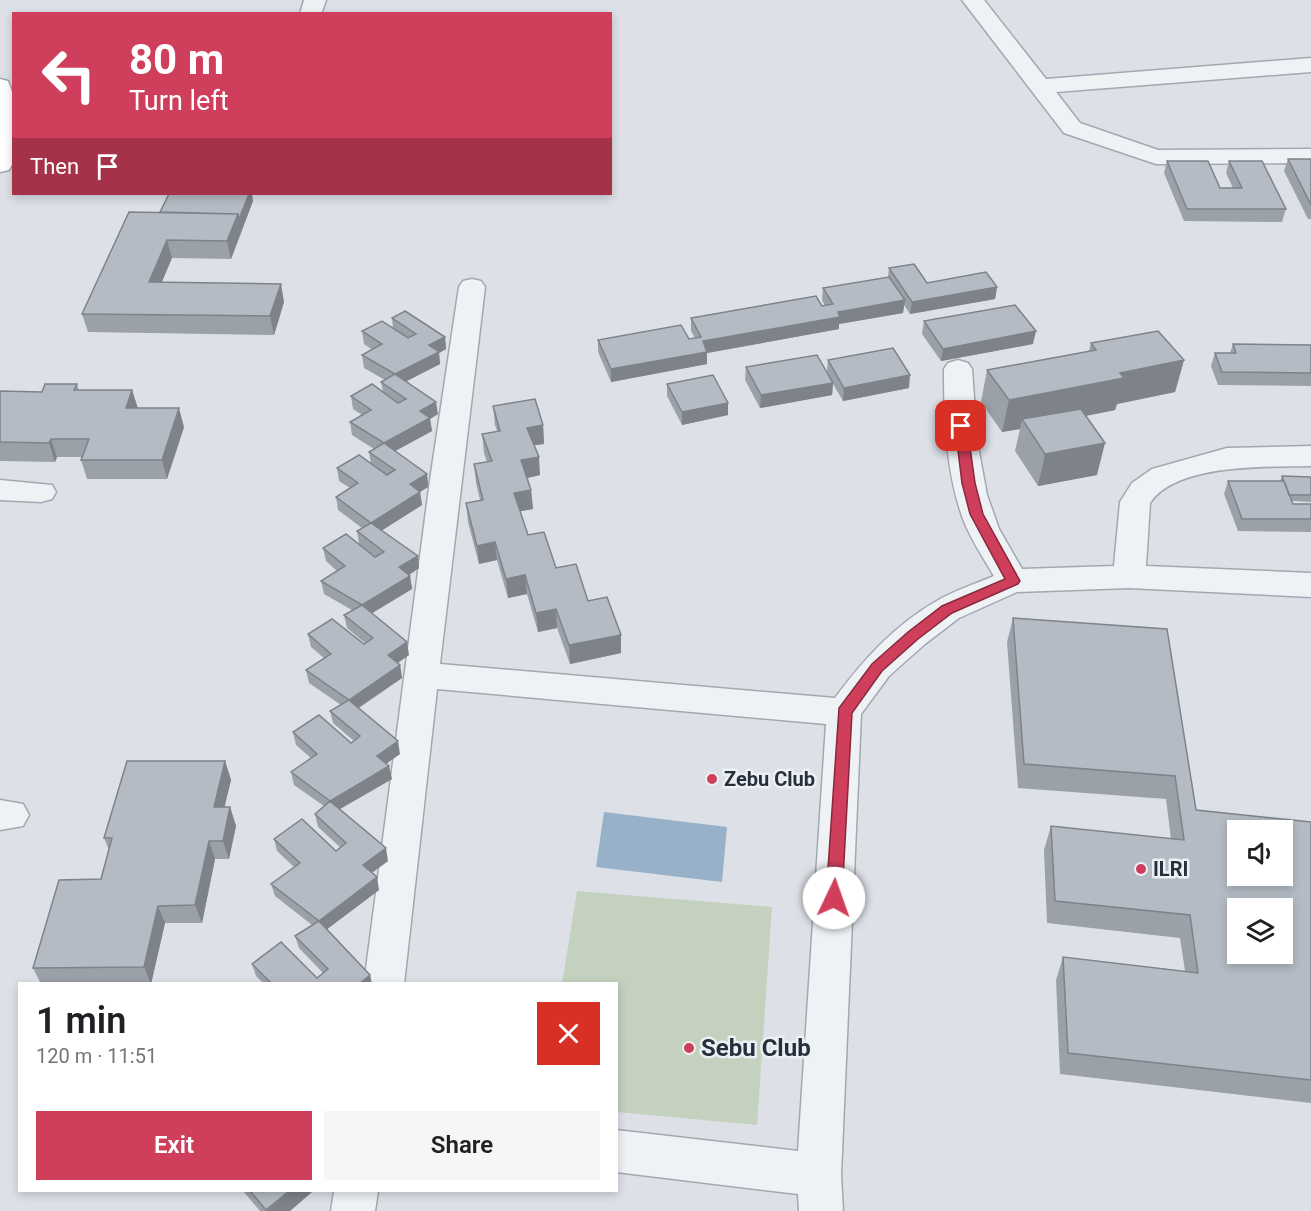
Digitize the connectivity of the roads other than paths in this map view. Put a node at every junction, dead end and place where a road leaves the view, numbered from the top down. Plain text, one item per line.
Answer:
1 (973, 0) edge
2 (1311, 65) edge
3 (0, 86) edge
4 (1038, 86) junction
5 (1311, 156) edge
6 (0, 165) edge
7 (472, 287) dead end
8 (958, 369) dead end
9 (1311, 456) edge
10 (0, 490) edge
11 (41, 492) dead end
12 (1129, 577) junction
13 (1013, 581) junction
14 (1311, 585) edge
15 (421, 675) junction
16 (844, 712) junction
17 (384, 982) edge
18 (618, 1151) edge
19 (356, 1192) edge
20 (820, 1193) edge
21 (353, 1211) edge

1 - 4 street
2 - 4 street
3 - 6 main road
4 - 5 street
7 - 15 street
8 - 13 street
9 - 12 street
10 - 11 street
12 - 13 street
12 - 14 street
13 - 16 street
15 - 16 street
15 - 17 street
16 - 20 street
18 - 20 street
19 - 21 street

